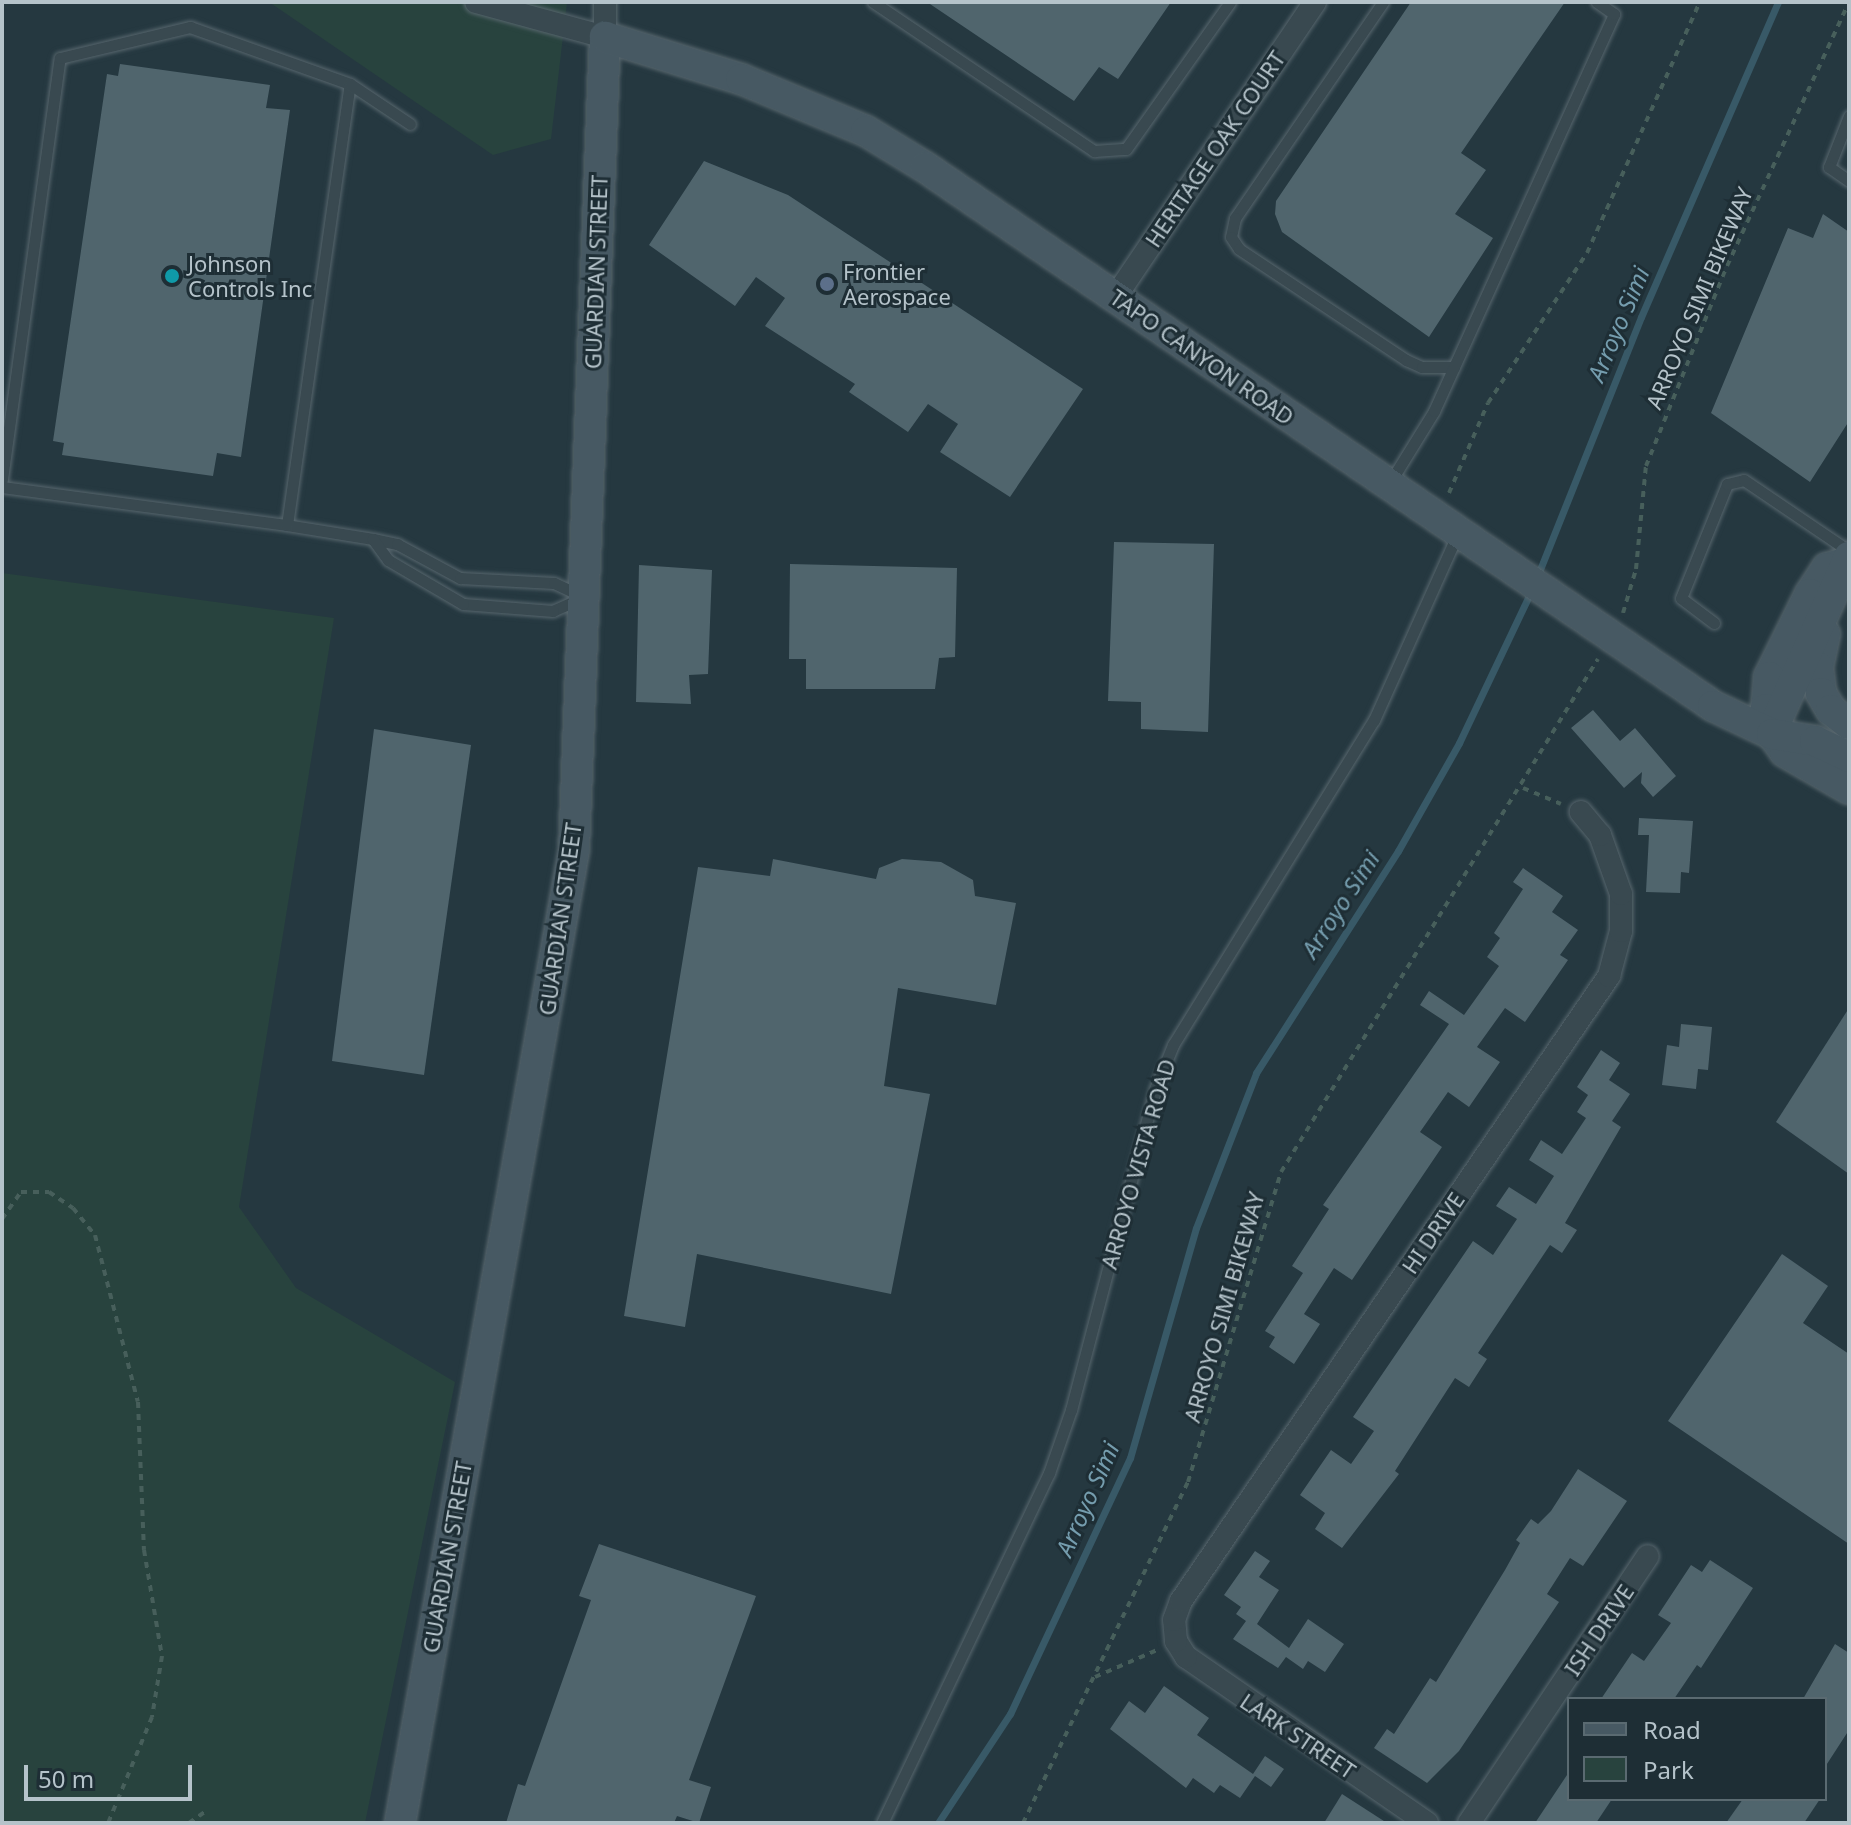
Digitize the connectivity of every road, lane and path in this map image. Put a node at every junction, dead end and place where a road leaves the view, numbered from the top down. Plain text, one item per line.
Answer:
1 (476, 2) edge
2 (605, 2) edge
3 (873, 2) edge
4 (1230, 2) edge
5 (1315, 2) edge
6 (1383, 2) edge
7 (1597, 2) edge
8 (1700, 2) edge
9 (1849, 2) edge
10 (1615, 8) edge
11 (605, 37) junction
12 (350, 84) junction
13 (1849, 116) edge
14 (410, 124) dead end
15 (1849, 181) edge
16 (1116, 296) junction
17 (1454, 367) junction
18 (2, 479) edge
19 (1387, 486) junction
20 (2, 487) edge
21 (287, 525) junction
22 (1457, 533) junction
23 (373, 539) junction
24 (1848, 557) edge
25 (584, 597) junction
26 (1830, 607) junction
27 (1606, 622) junction
28 (1714, 623) dead end
29 (1598, 658) dead end
30 (1849, 724) edge
31 (1772, 734) junction
32 (1849, 757) edge
33 (1523, 788) junction
34 (1849, 789) edge
35 (1581, 812) joint
36 (2, 1219) edge
37 (1648, 1556) dead end
38 (1176, 1641) junction
39 (1093, 1678) junction
40 (206, 1811) dead end
41 (108, 1823) edge
42 (189, 1823) edge
43 (400, 1823) edge
44 (882, 1823) edge
45 (1023, 1823) edge
46 (1427, 1823) edge
47 (1469, 1823) edge

1 - 11 street
2 - 11 street, GUARDIAN STREET
3 - 4 lane
5 - 16 street, HERITAGE OAK COURT
6 - 17 lane
7 - 10 lane
8 - 22 path
9 - 27 path, ARROYO SIMI BIKEWAY
10 - 17 lane
11 - 16 street, TAPO CANYON ROAD
11 - 25 street, GUARDIAN STREET
12 - 14 lane
12 - 18 lane
12 - 21 lane
13 - 15 lane
16 - 19 street, TAPO CANYON ROAD
17 - 19 lane
19 - 22 street, TAPO CANYON ROAD
20 - 21 lane
21 - 23 lane
22 - 27 street, TAPO CANYON ROAD
22 - 44 lane, ARROYO VISTA ROAD
23 - 25 lane
23 - 25 lane
24 - 26 street
24 - 28 lane
24 - 31 street
25 - 43 street, GUARDIAN STREET
26 - 30 street
26 - 31 street
27 - 31 street, TAPO CANYON ROAD
29 - 33 path, ARROYO SIMI BIKEWAY
31 - 32 street, TAPO CANYON ROAD
31 - 34 street, TAPO CANYON ROAD
33 - 35 path
33 - 39 path, ARROYO SIMI BIKEWAY
35 - 38 street, HI DRIVE
36 - 41 path
37 - 47 street, ISH DRIVE
38 - 39 path
38 - 46 street, LARK STREET
39 - 45 path, ARROYO SIMI BIKEWAY
40 - 42 path

